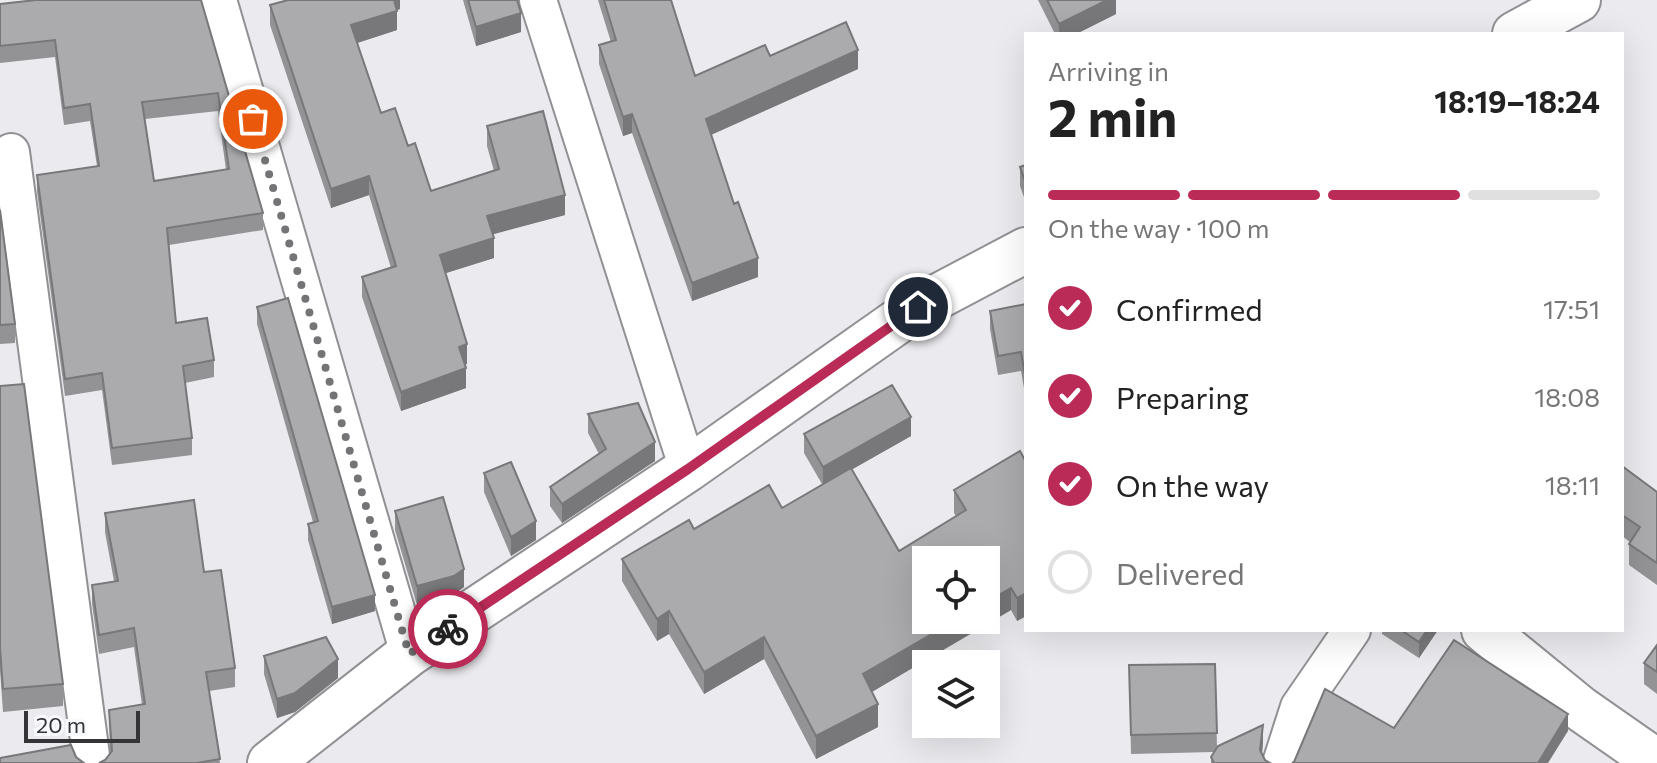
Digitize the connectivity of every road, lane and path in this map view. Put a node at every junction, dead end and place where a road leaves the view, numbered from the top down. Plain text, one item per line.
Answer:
1 (218, 0) edge
2 (538, 0) edge
3 (1578, 0) edge
4 (1519, 32) edge
5 (11, 152) dead end
6 (1024, 251) edge
7 (688, 469) junction
8 (1351, 632) edge
9 (1486, 632) edge
10 (409, 654) junction
11 (1657, 762) edge
12 (92, 763) edge
13 (270, 763) edge
14 (1281, 763) edge

1 - 10 street
2 - 7 street
3 - 4 street
5 - 12 street
6 - 7 street
7 - 10 street
8 - 14 street
9 - 11 street
10 - 13 street

